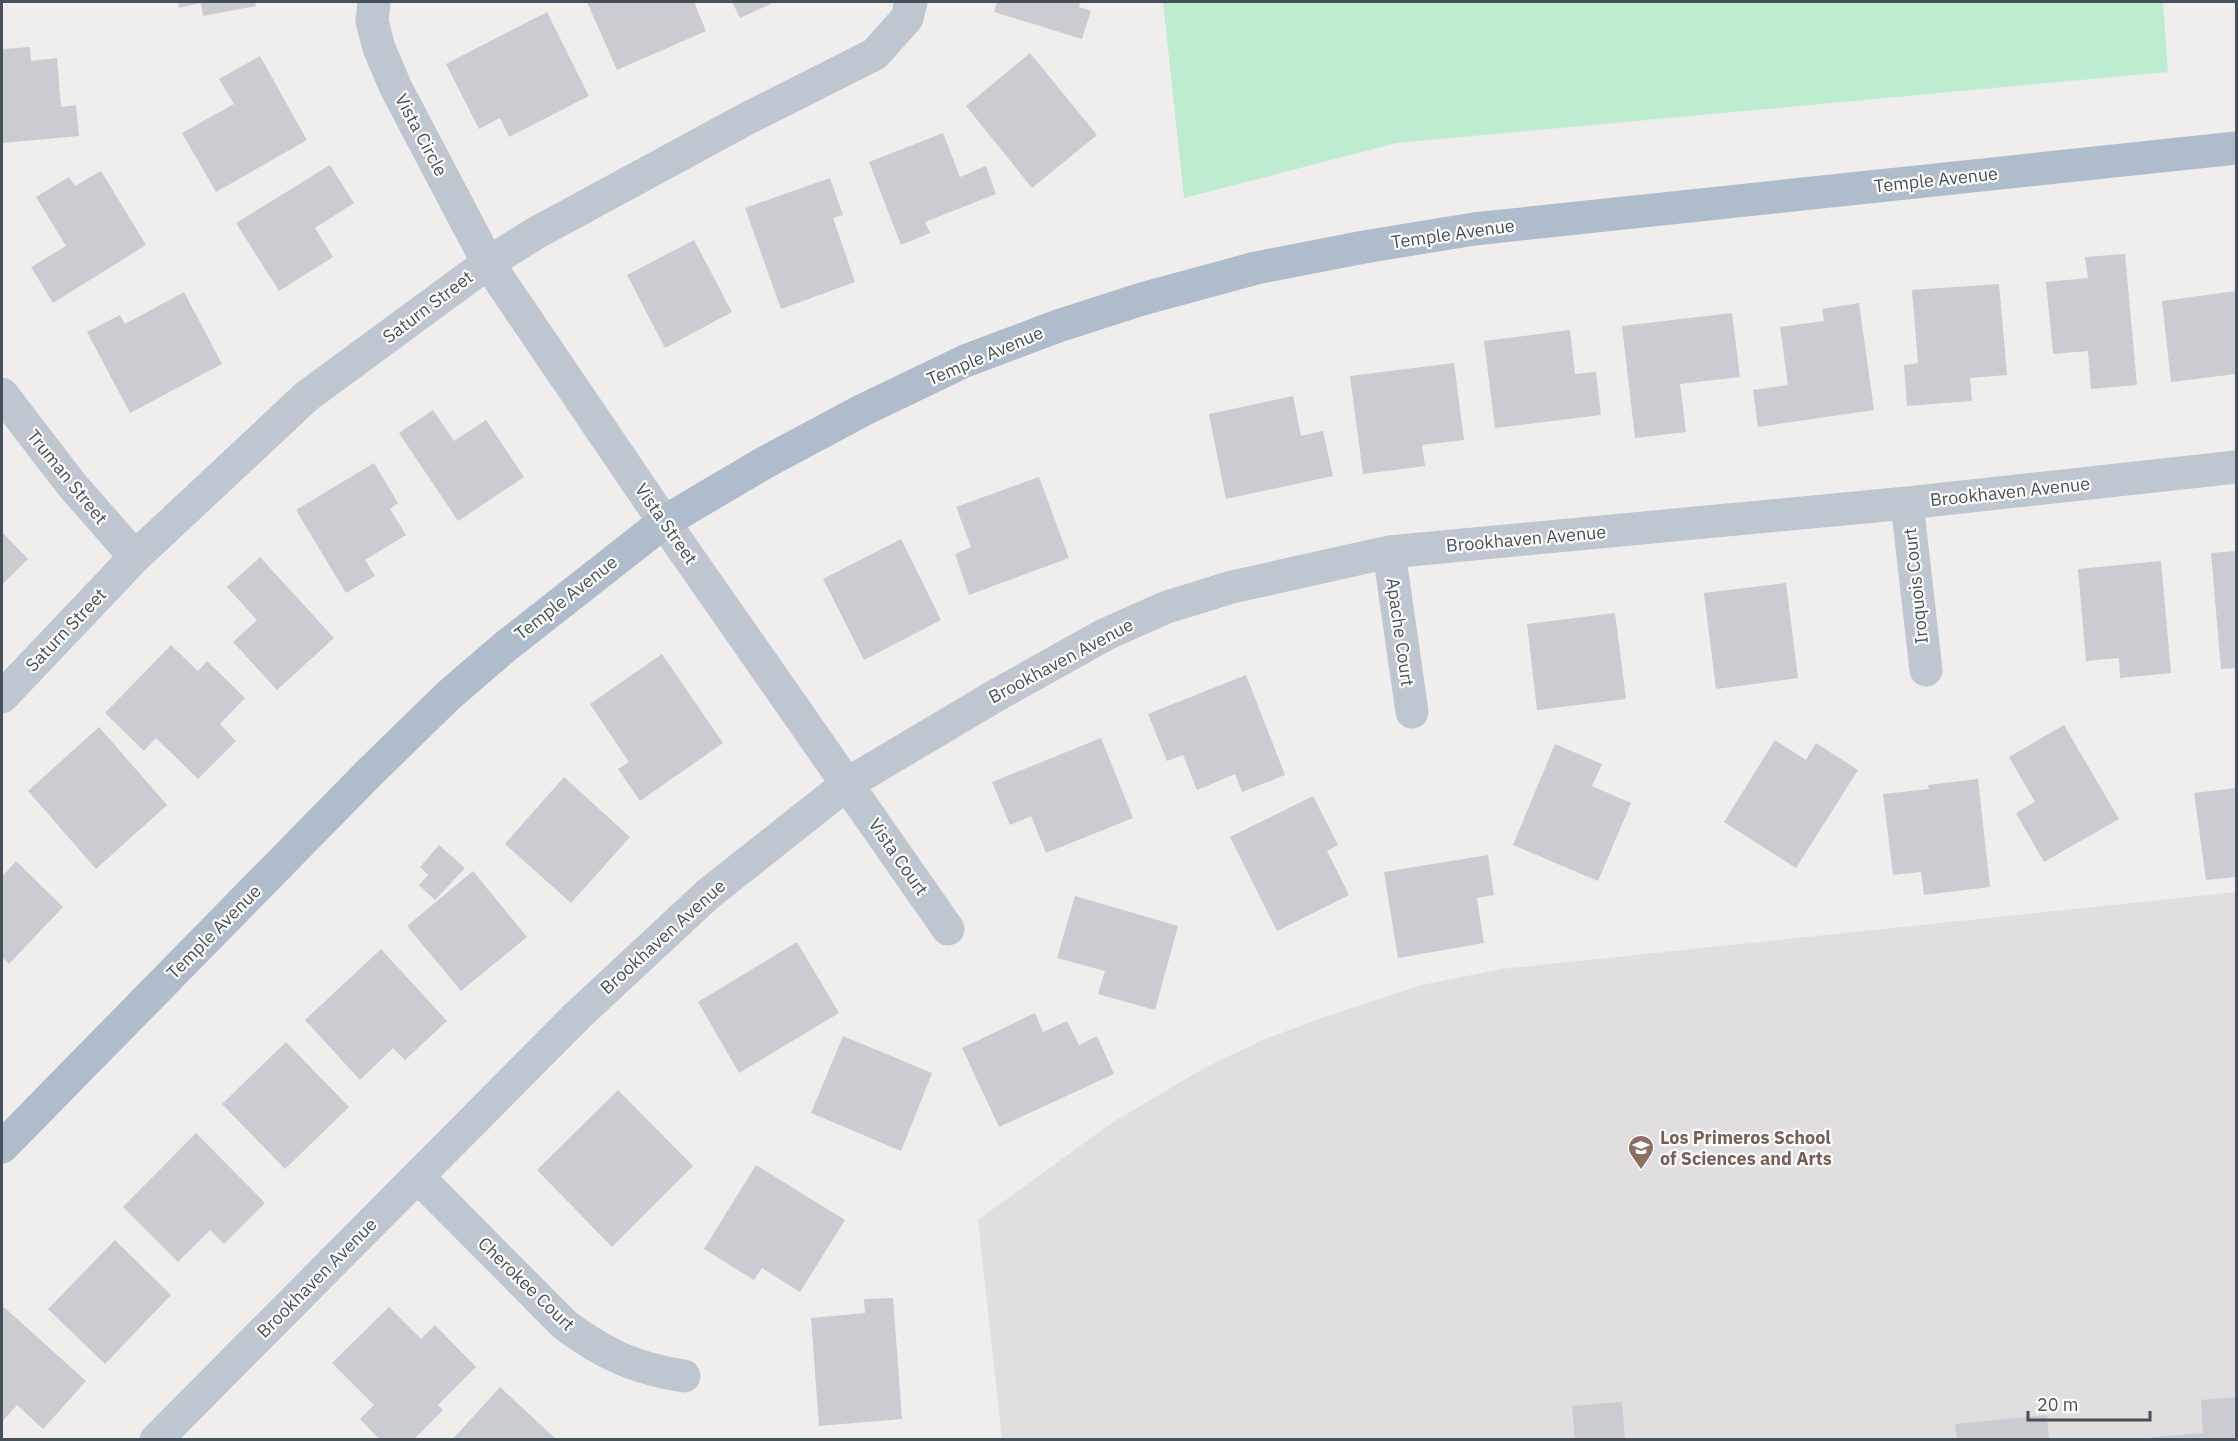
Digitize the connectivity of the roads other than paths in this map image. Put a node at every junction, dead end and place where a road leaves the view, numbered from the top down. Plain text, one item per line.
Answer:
1 (374, 2) edge
2 (911, 2) edge
3 (2236, 148) edge
4 (488, 262) junction
5 (2, 394) edge
6 (2236, 467) edge
7 (1907, 503) junction
8 (664, 522) junction
9 (1389, 552) junction
10 (135, 557) junction
11 (1926, 670) dead end
12 (2, 697) edge
13 (1412, 712) dead end
14 (847, 784) junction
15 (948, 929) dead end
16 (2, 1147) edge
17 (418, 1177) junction
18 (684, 1376) dead end
19 (156, 1440) edge

1 - 4 street, Vista Circle
2 - 4 street, Saturn Street
3 - 8 main road, Temple Avenue
4 - 8 street, Vista Street
4 - 10 street, Saturn Street
5 - 10 street, Truman Street
6 - 7 street, Brookhaven Avenue
7 - 9 street, Brookhaven Avenue
7 - 11 street, Iroquois Court
8 - 14 street, Vista Street
8 - 16 main road, Temple Avenue
9 - 13 street, Apache Court
9 - 14 street, Brookhaven Avenue
10 - 12 street, Saturn Street
14 - 15 street, Vista Court
14 - 17 street, Brookhaven Avenue
17 - 18 street, Cherokee Court
17 - 19 street, Brookhaven Avenue

